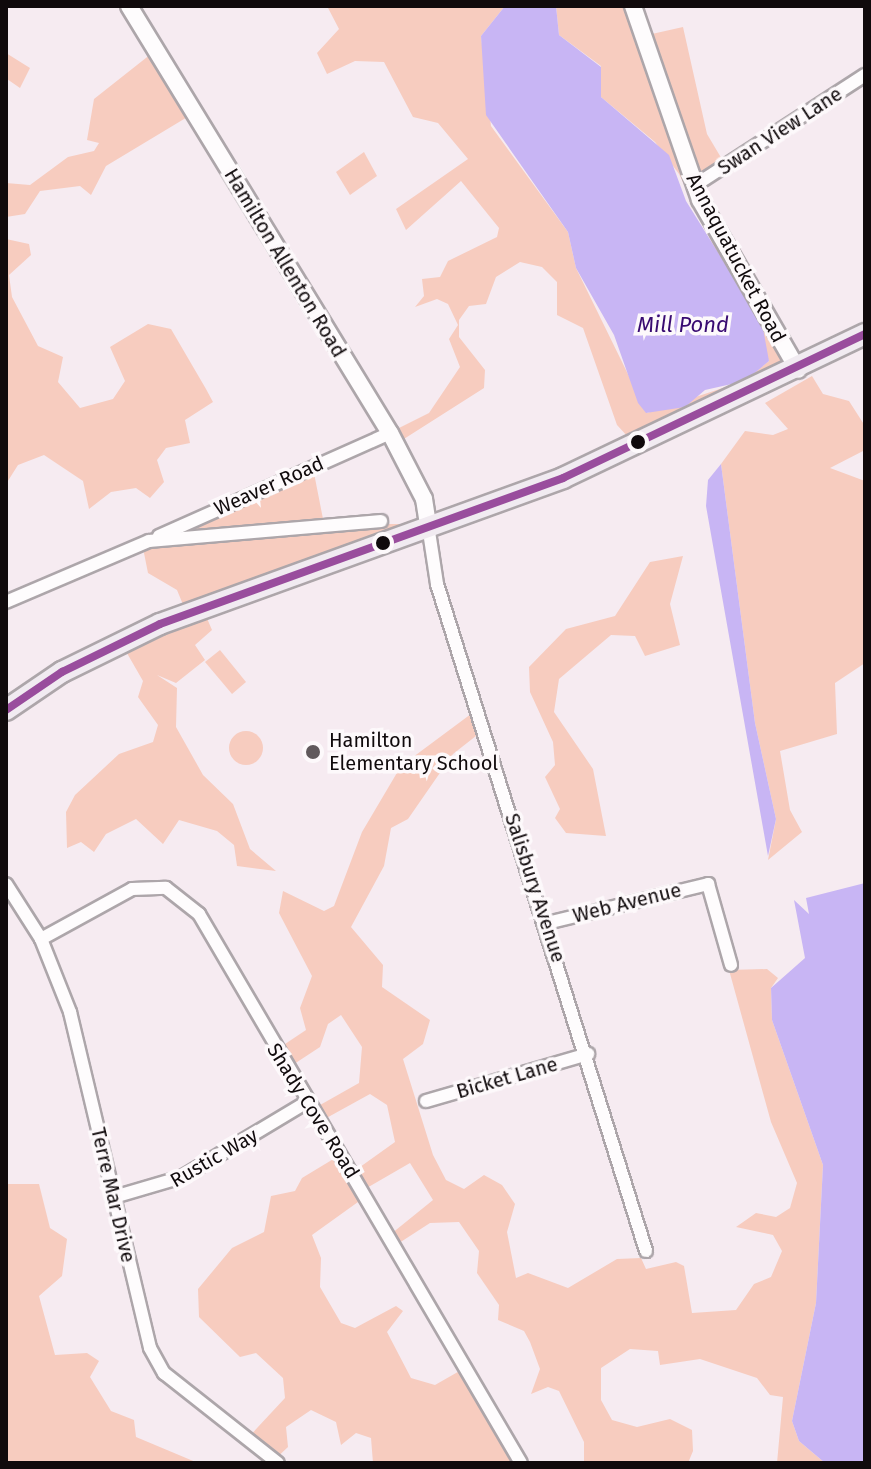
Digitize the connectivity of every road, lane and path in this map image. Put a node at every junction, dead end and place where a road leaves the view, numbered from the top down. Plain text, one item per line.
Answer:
1 (129, 6) edge
2 (633, 6) edge
3 (865, 75) edge
4 (694, 186) junction
5 (865, 334) edge
6 (798, 370) junction
7 (390, 433) junction
8 (381, 521) dead end
9 (428, 525) junction
10 (149, 541) junction
11 (6, 602) edge
12 (6, 710) edge
13 (6, 884) edge
14 (547, 923) junction
15 (41, 939) junction
16 (731, 965) dead end
17 (588, 1054) junction
18 (426, 1101) dead end
19 (307, 1102) junction
20 (114, 1197) junction
21 (646, 1251) dead end
22 (278, 1463) edge
23 (521, 1463) edge

1 - 7 street, Hamilton Allenton Road
2 - 4 street, Annaquatucket Road
3 - 4 street, Swan View Lane
4 - 6 street, Annaquatucket Road
5 - 6 main road
6 - 9 main road
7 - 9 street, Hamilton Allenton Road
7 - 10 street, Weaver Road
8 - 10 street, Weaver Road
9 - 12 main road
9 - 14 street, Salisbury Avenue
10 - 11 street, Weaver Road
13 - 15 street, Terre Mar Drive
14 - 16 street, Web Avenue
14 - 17 street, Salisbury Avenue
15 - 19 street, Shady Cove Road
15 - 20 street, Terre Mar Drive
17 - 18 street, Bicket Lane
17 - 21 street, Salisbury Avenue
19 - 20 street, Rustic Way
19 - 23 street, Shady Cove Road
20 - 22 street, Terre Mar Drive

